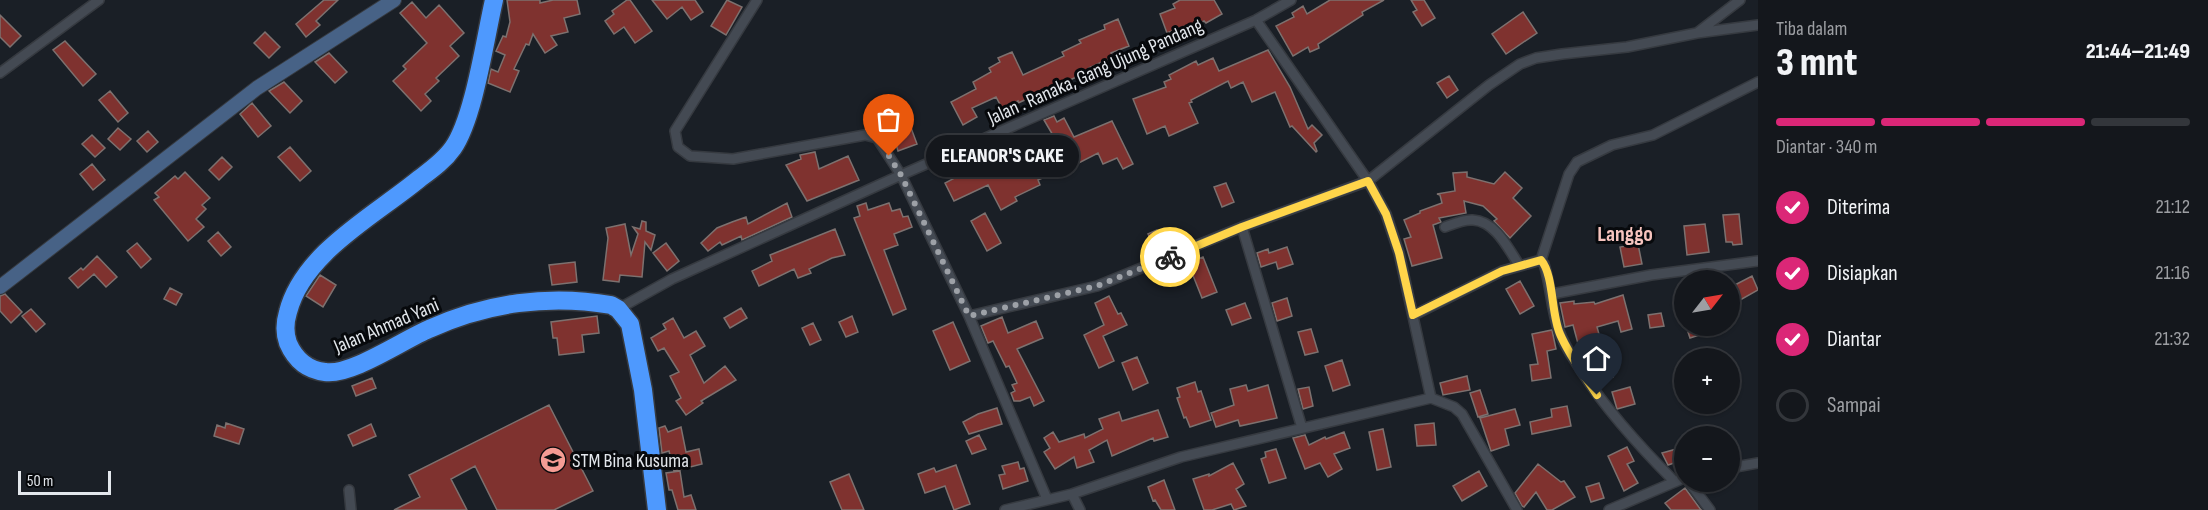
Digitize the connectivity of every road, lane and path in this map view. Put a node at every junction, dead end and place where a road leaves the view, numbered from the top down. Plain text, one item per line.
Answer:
1 (99, 0) edge
2 (394, 0) edge
3 (494, 0) edge
4 (757, 0) edge
5 (1290, 0) edge
6 (1740, 0) edge
7 (1256, 20) junction
8 (1758, 25) edge
9 (1697, 33) junction
10 (0, 73) edge
11 (1758, 82) edge
12 (901, 175) junction
13 (1368, 181) junction
14 (1242, 227) junction
15 (1445, 227) dead end
16 (1541, 260) junction
17 (1758, 261) edge
18 (1519, 265) junction
19 (0, 287) edge
20 (1552, 294) junction
21 (618, 309) junction
22 (1413, 315) junction
23 (969, 316) junction
24 (1431, 398) junction
25 (1302, 428) junction
26 (1758, 463) edge
27 (1740, 466) edge
28 (1674, 481) joint
29 (349, 490) dead end
30 (1696, 492) edge
31 (1072, 494) junction
32 (1047, 500) junction
33 (351, 510) edge
34 (657, 510) edge
35 (1005, 510) edge
36 (1080, 510) edge
37 (1517, 510) edge
38 (1609, 510) edge
39 (1710, 510) edge

1 - 10 street
2 - 19 street
3 - 21 highway, Jalan Ahmad Yani
4 - 12 street
5 - 7 street, Jalan . Ranaka, Gang Ujung Pandang
6 - 9 street
7 - 12 street, Jalan . Ranaka, Gang Ujung Pandang
7 - 13 street
8 - 9 street
9 - 13 street
11 - 16 street
12 - 21 street, Jalan . Ranaka, Gang Ujung Pandang
12 - 23 street
13 - 14 street
13 - 22 street
14 - 23 street
14 - 25 street
15 - 18 street
16 - 18 street
16 - 20 street
17 - 20 street
18 - 22 street
20 - 28 street
21 - 34 highway
22 - 24 street
23 - 32 street
24 - 25 street
24 - 37 street
25 - 31 street
26 - 27 street
28 - 38 street
29 - 33 street
30 - 39 street
31 - 32 street
31 - 36 street
32 - 35 street

